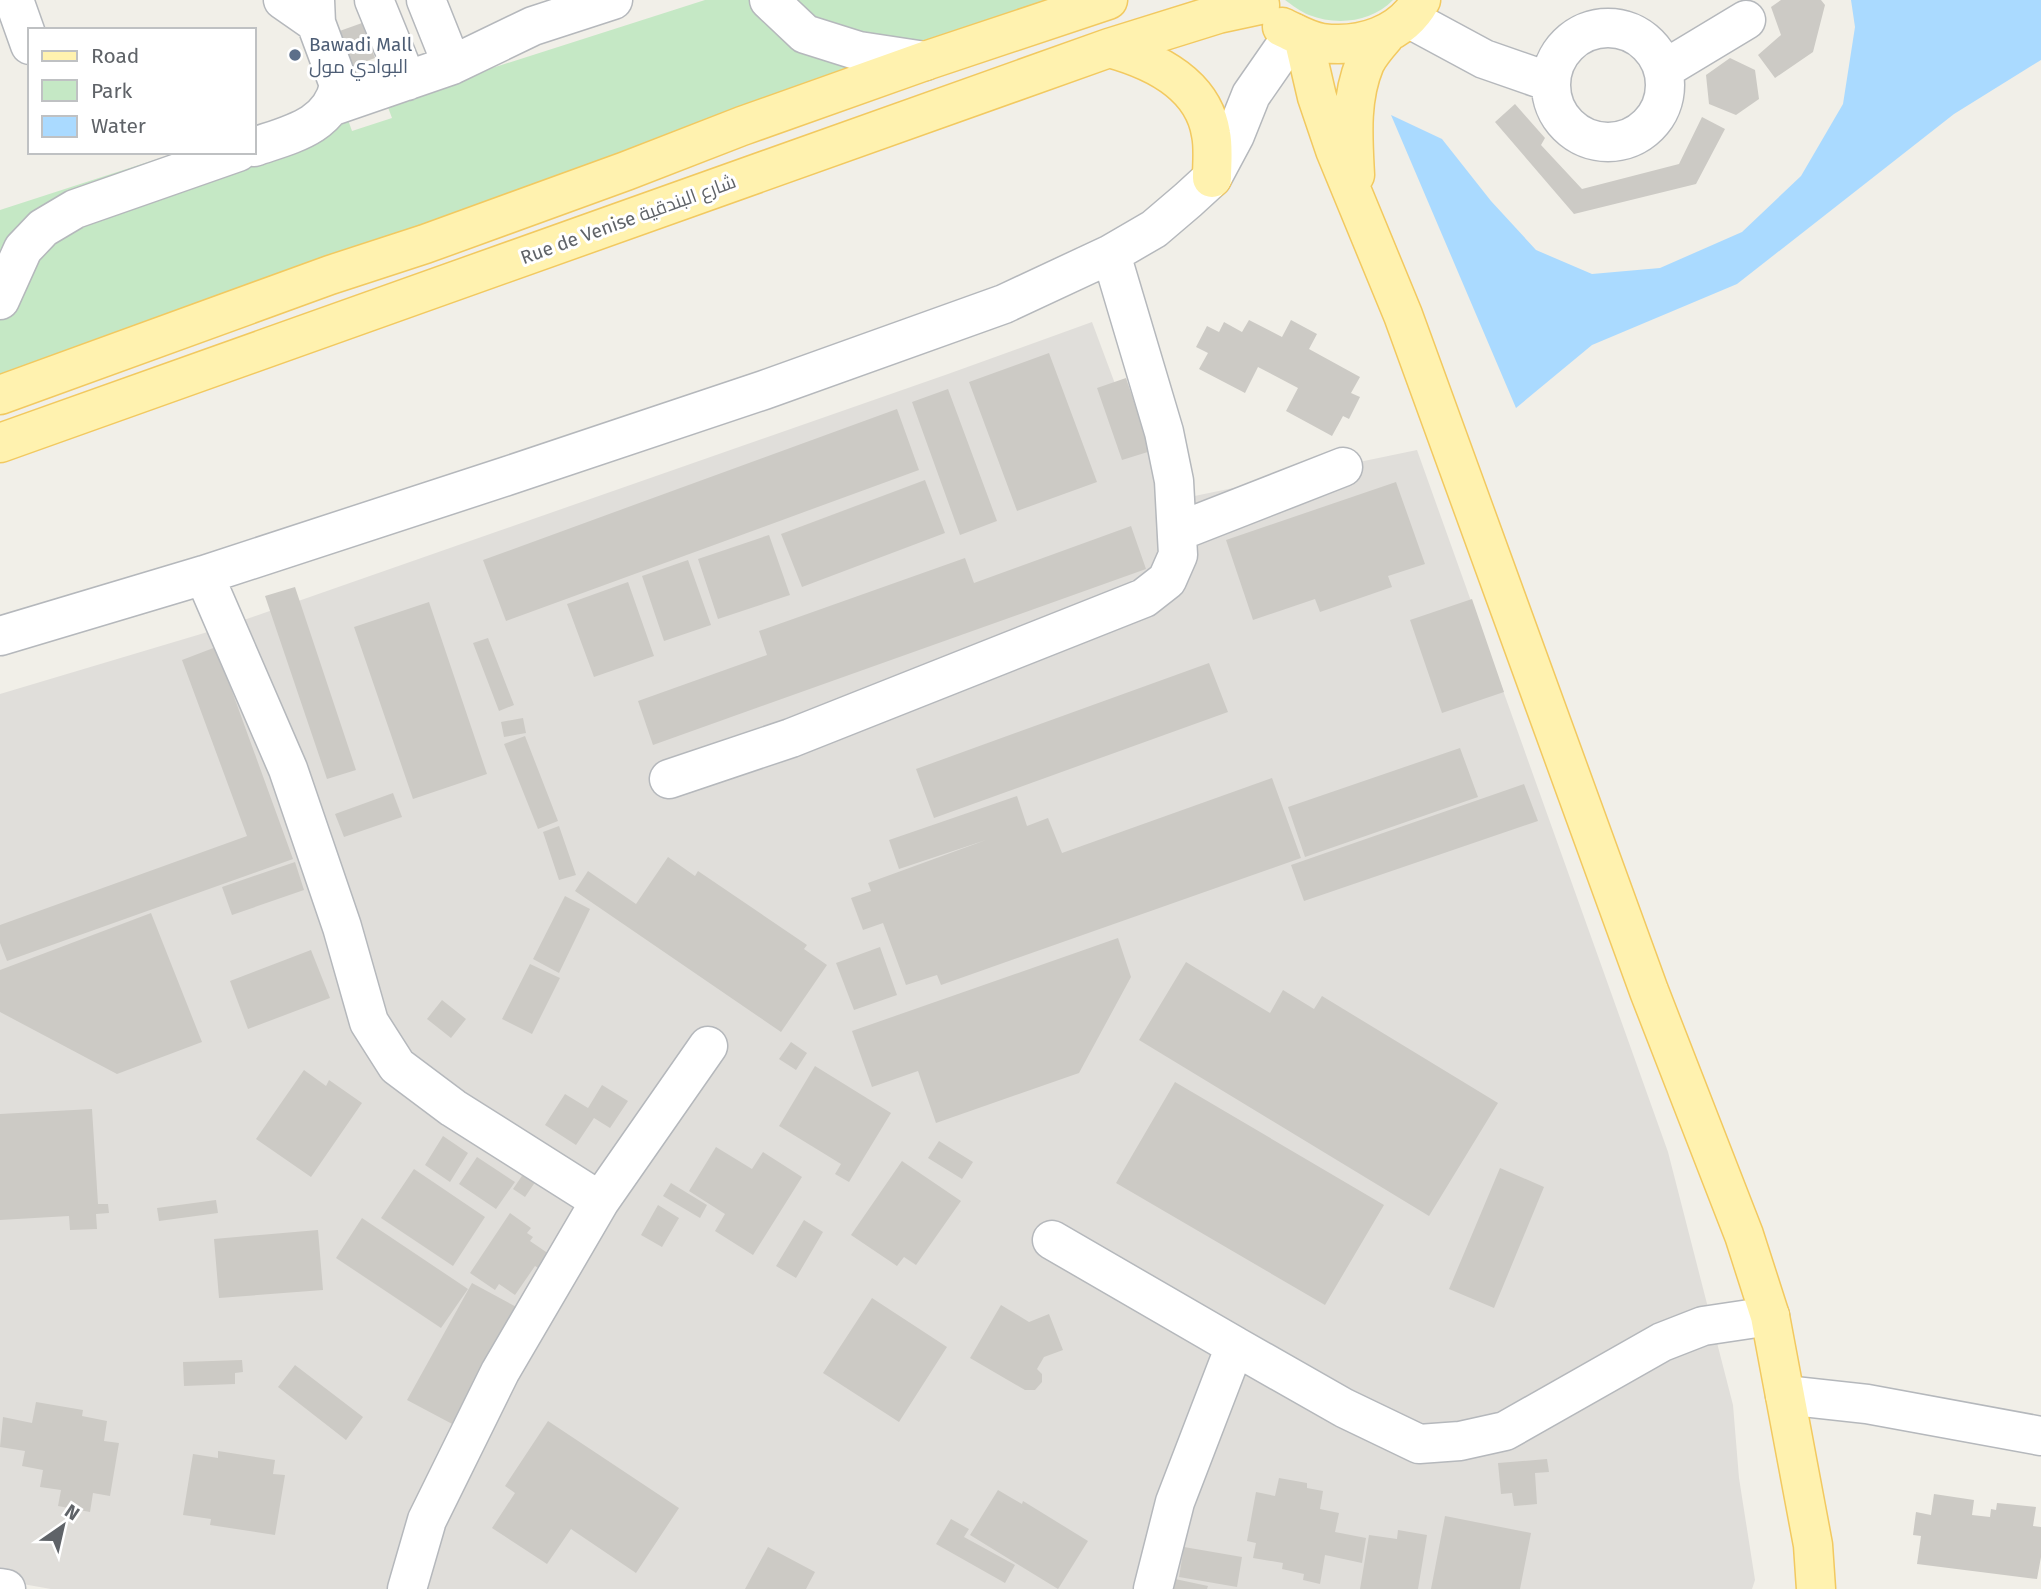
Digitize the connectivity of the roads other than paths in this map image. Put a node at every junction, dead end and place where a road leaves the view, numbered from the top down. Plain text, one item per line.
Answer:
1 (14, 0) edge
2 (283, 0) edge
3 (374, 0) edge
4 (426, 0) edge
5 (613, 0) edge
6 (769, 0) edge
7 (1108, 0) edge
8 (315, 12) edge
9 (1276, 18) edge
10 (1404, 18) edge
11 (1746, 20) dead end
12 (28, 39) edge
13 (1109, 48) junction
14 (925, 61) junction
15 (452, 65) junction
16 (1663, 70) junction
17 (407, 80) junction
18 (1550, 82) junction
19 (330, 107) junction
20 (256, 146) edge
21 (232, 154) edge
22 (1212, 178) junction
23 (1356, 201) junction
24 (1111, 254) junction
25 (0, 300) edge
26 (0, 395) edge
27 (0, 443) edge
28 (1343, 467) dead end
29 (1177, 533) junction
30 (204, 575) junction
31 (0, 636) edge
32 (669, 779) dead end
33 (708, 1046) dead end
34 (600, 1201) junction
35 (1052, 1240) dead end
36 (1770, 1316) junction
37 (1235, 1346) junction
38 (1785, 1395) junction
39 (2041, 1436) edge
40 (0, 1588) edge
41 (6, 1589) edge
42 (407, 1589) edge
43 (1153, 1589) edge
44 (1816, 1589) edge

1 - 12 street
2 - 8 street
3 - 17 street
4 - 15 street
5 - 15 street
6 - 14 street
7 - 14 main road
8 - 19 street
9 - 10 main road
9 - 13 main road, Rue de Venise شارع البندقية
9 - 22 street
9 - 23 main road
10 - 18 street
10 - 23 main road
11 - 16 street
13 - 22 main road
13 - 27 main road, Rue de Venise شارع البندقية
14 - 26 main road
15 - 17 street
16 - 18 street
16 - 18 street
17 - 19 street
19 - 20 street
21 - 25 street
22 - 24 street
23 - 36 main road
24 - 29 street
24 - 30 street
28 - 29 street
29 - 32 street
30 - 31 street
30 - 34 street
33 - 34 street
34 - 42 street
35 - 37 street
36 - 37 street
36 - 38 main road
37 - 43 street
38 - 39 street
38 - 44 main road
40 - 41 street

